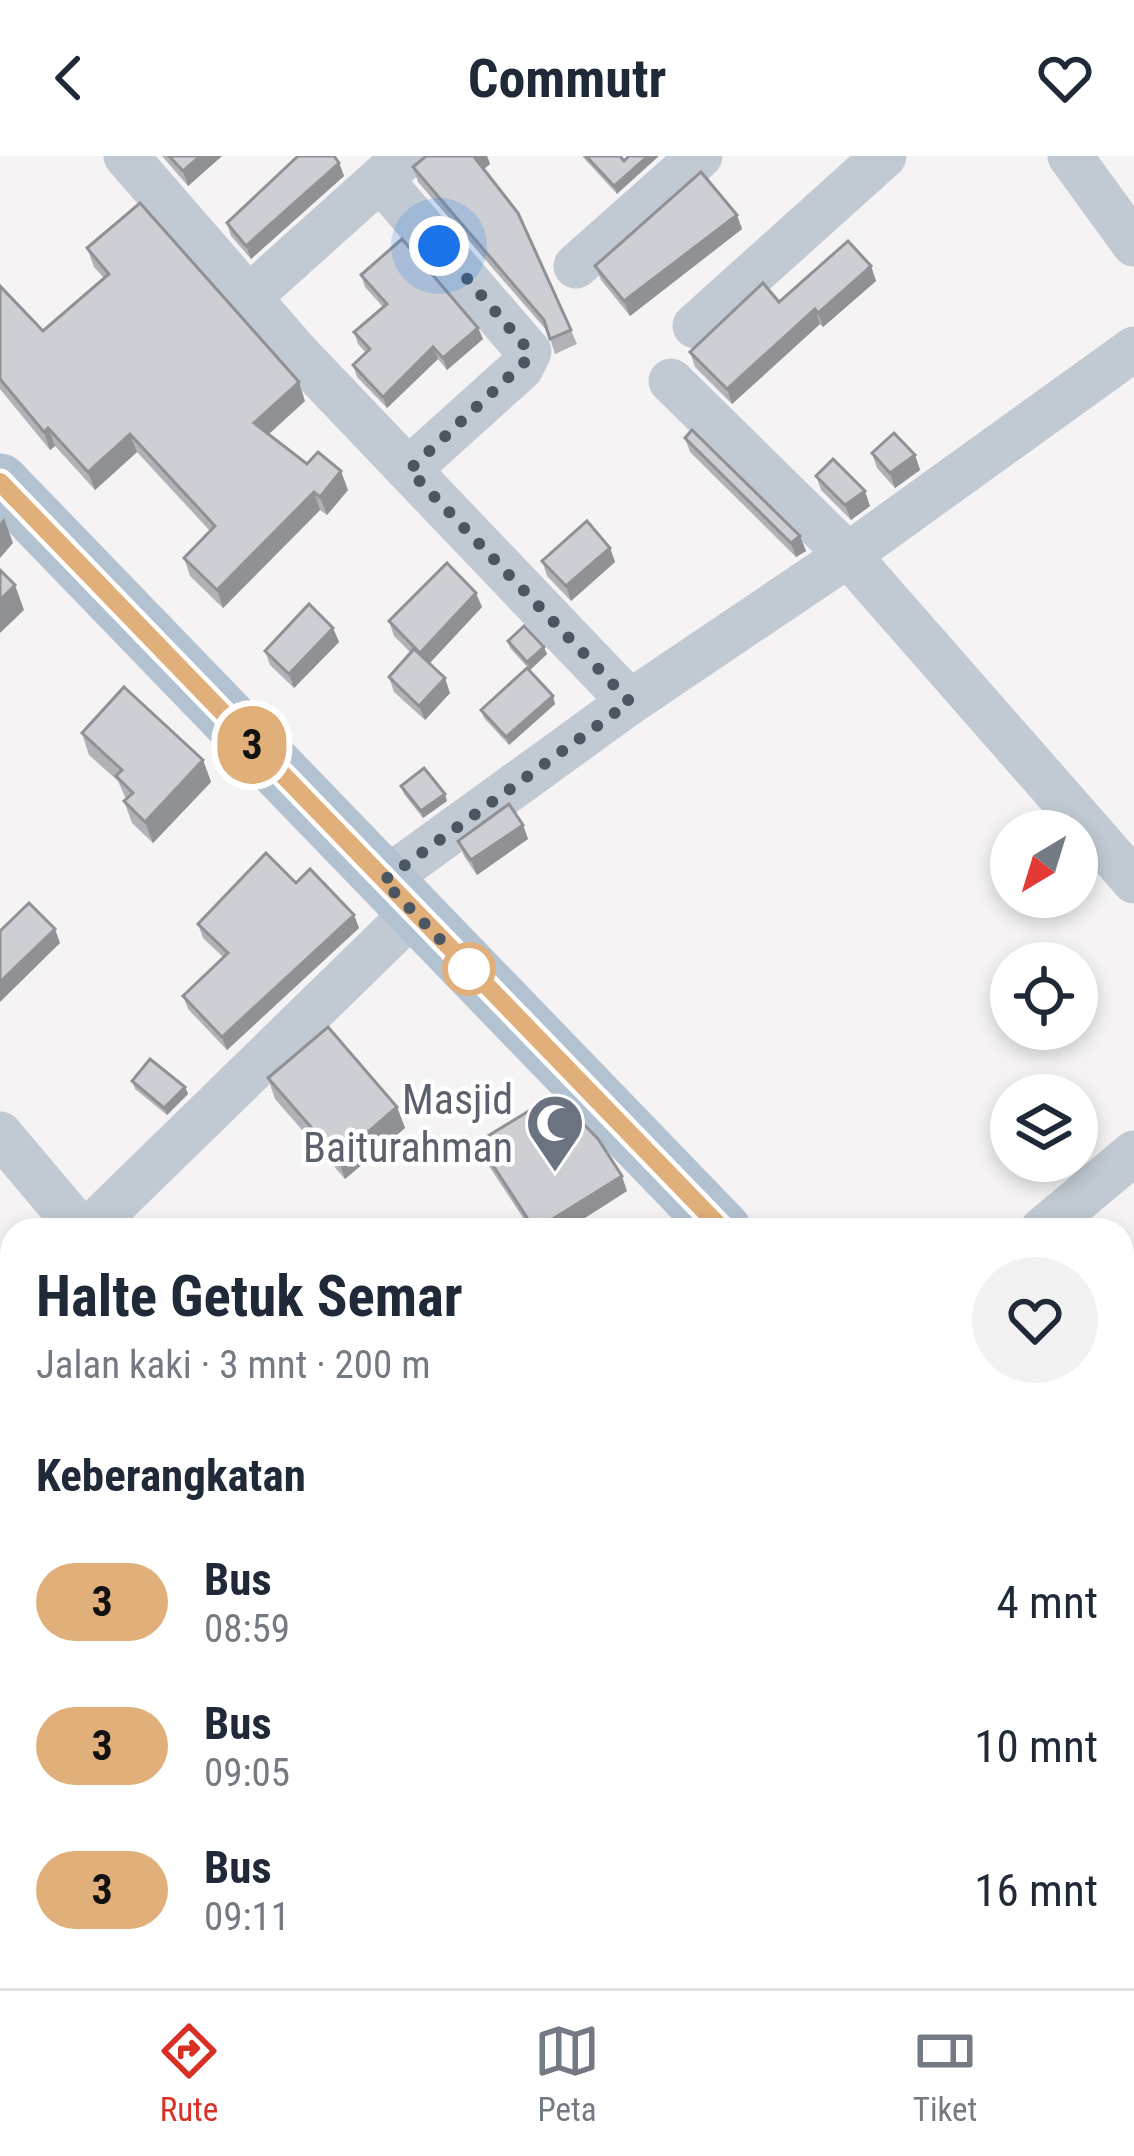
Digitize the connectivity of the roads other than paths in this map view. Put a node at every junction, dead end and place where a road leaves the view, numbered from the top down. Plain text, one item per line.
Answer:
1 (125, 156) edge
2 (700, 156) edge
3 (884, 156) edge
4 (1070, 156) edge
5 (394, 168) edge
6 (1134, 244) edge
7 (576, 266) dead end
8 (249, 297) junction
9 (695, 326) dead end
10 (1134, 349) edge
11 (671, 381) dead end
12 (409, 470) junction
13 (0, 482) edge
14 (848, 555) junction
15 (630, 702) junction
16 (1128, 860) edge
17 (398, 897) junction
18 (0, 1134) edge
19 (1134, 1153) edge
20 (74, 1218) edge
21 (95, 1218) edge
22 (711, 1218) edge
23 (1056, 1218) edge

1 - 8 street
2 - 7 street
3 - 9 street
4 - 6 street
5 - 8 street
5 - 12 street
8 - 12 street
10 - 14 street
11 - 14 street
12 - 15 street
13 - 17 main road
14 - 15 street
14 - 16 street
15 - 17 street
17 - 21 street
17 - 22 main road
18 - 20 street
19 - 23 street

